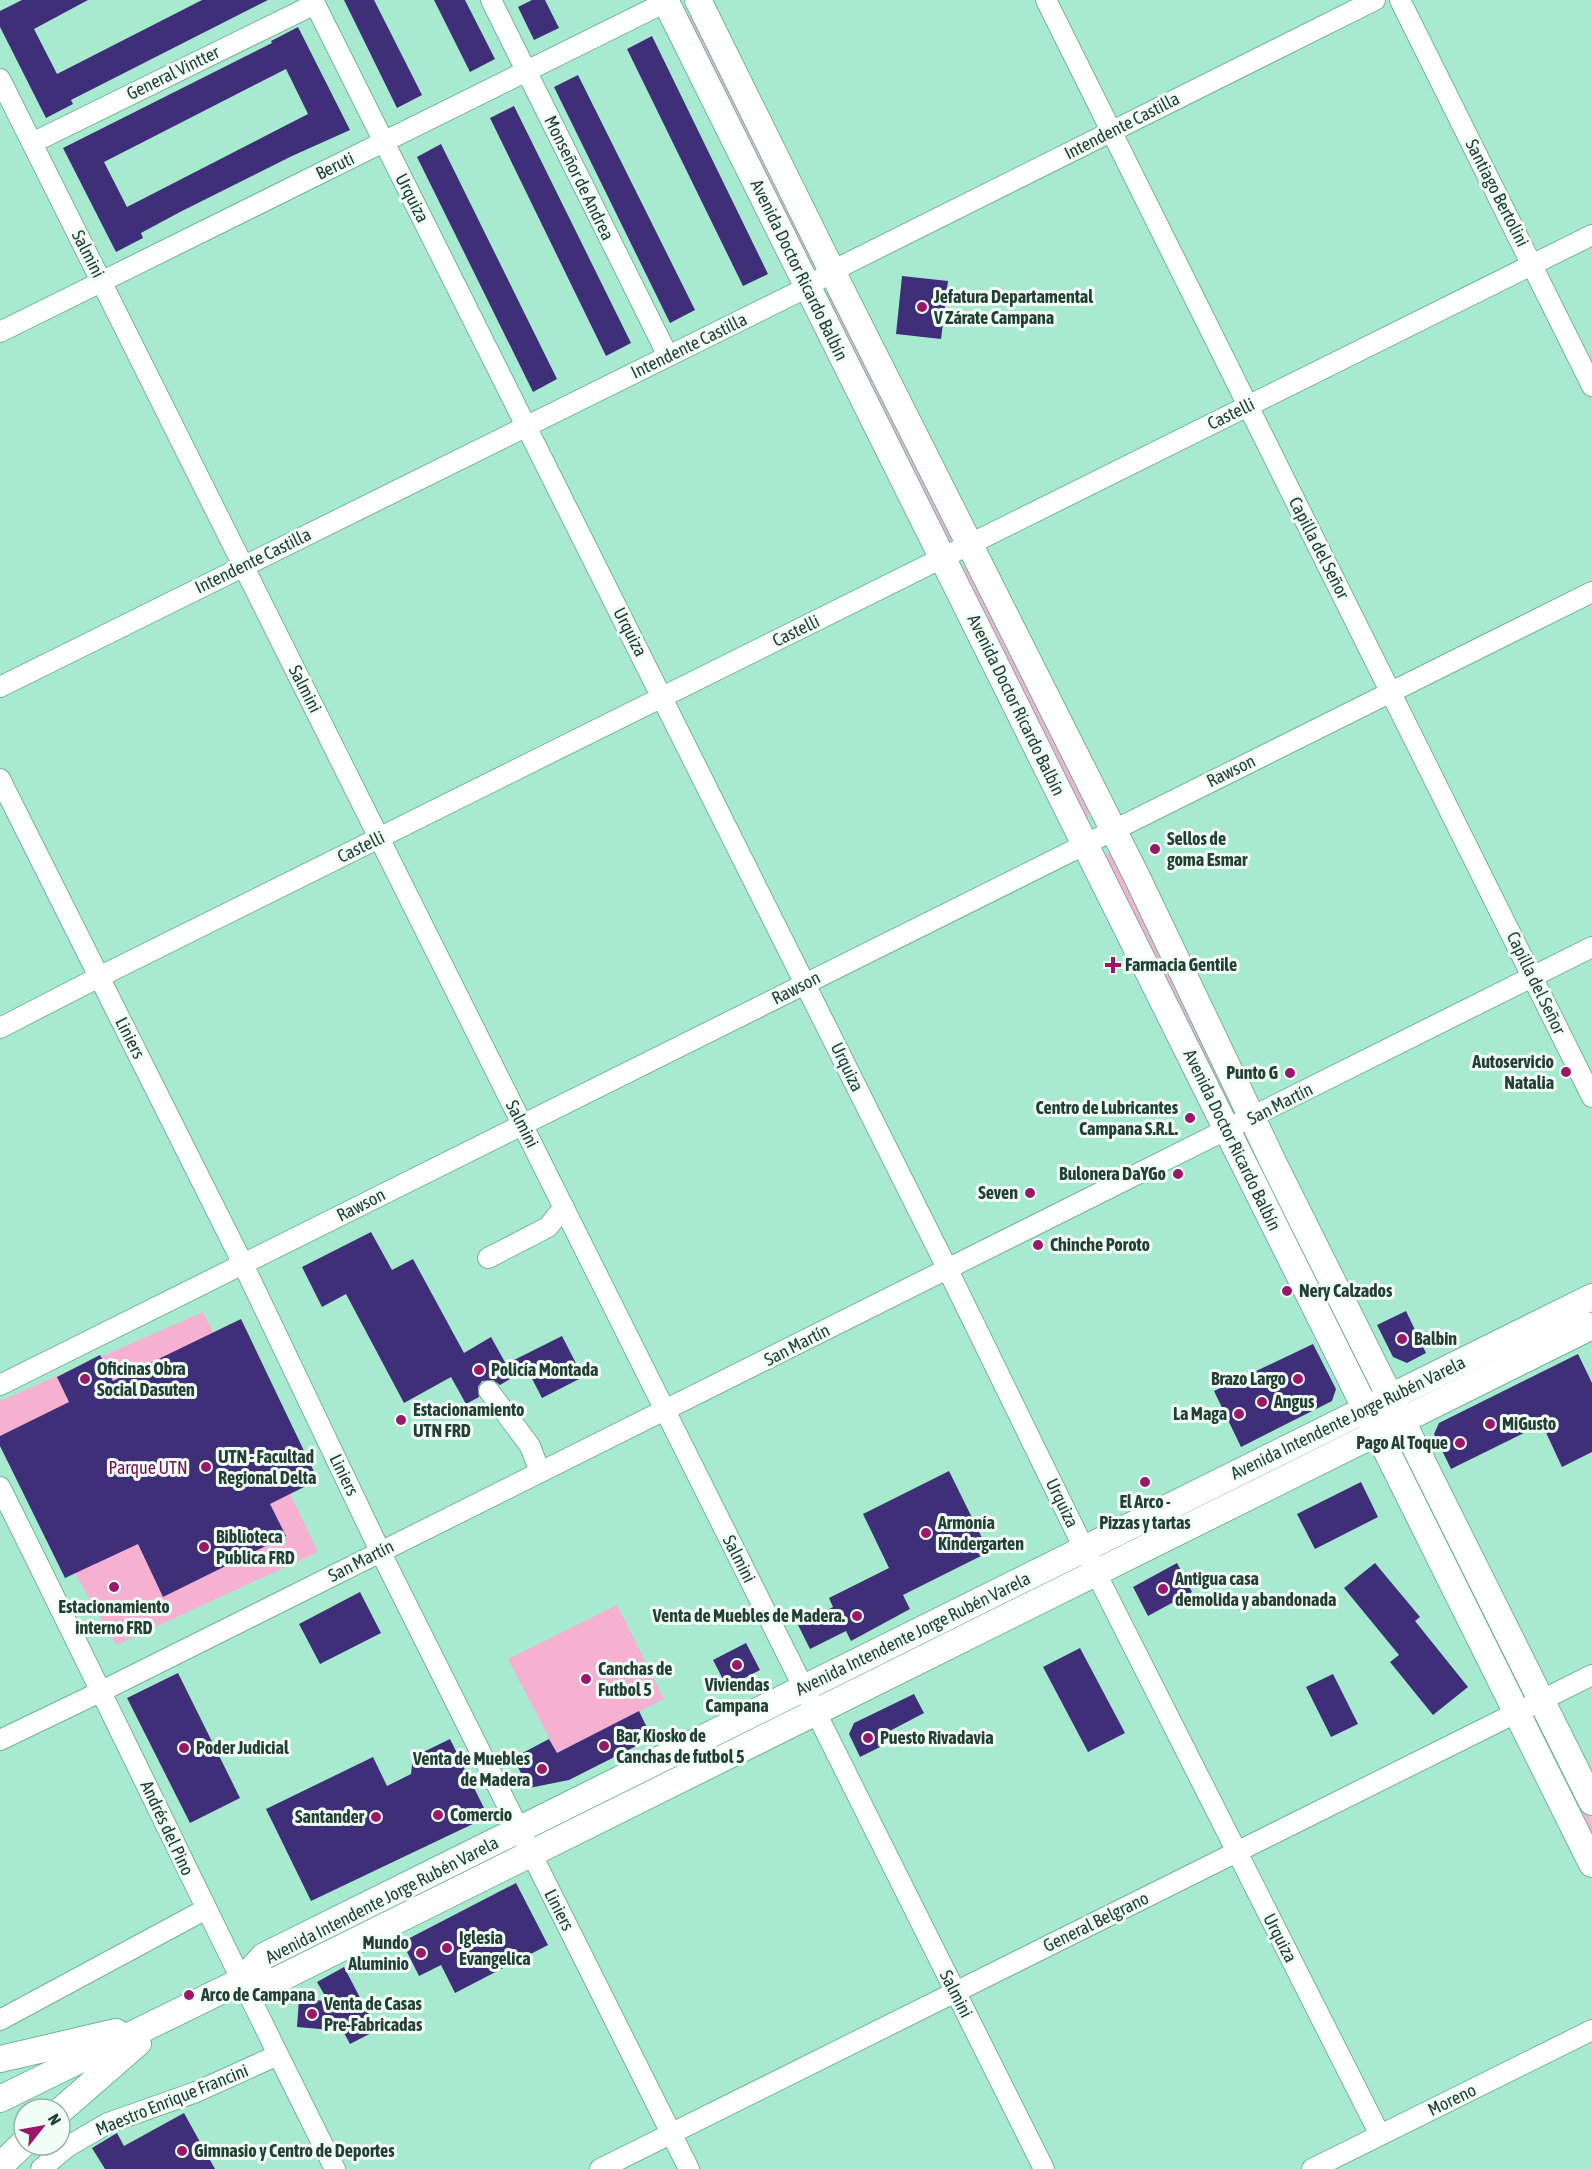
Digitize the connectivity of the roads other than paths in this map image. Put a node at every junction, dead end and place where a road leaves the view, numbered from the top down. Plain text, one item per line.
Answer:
1 (491, 0) edge
2 (698, 0) edge
3 (1046, 0) edge
4 (1375, 0) edge
5 (1400, 0) edge
6 (668, 1) edge
7 (314, 2) edge
8 (526, 71) junction
9 (0, 79) edge
10 (1112, 132) junction
11 (384, 141) junction
12 (32, 143) junction
13 (1592, 235) edge
14 (1532, 264) junction
15 (832, 271) junction
16 (101, 282) junction
17 (808, 287) junction
18 (0, 332) edge
19 (668, 356) junction
20 (1592, 386) edge
21 (1248, 406) junction
22 (527, 426) junction
23 (969, 545) junction
24 (943, 558) junction
25 (243, 566) junction
26 (1592, 592) edge
27 (0, 687) edge
28 (1391, 692) junction
29 (663, 697) junction
30 (0, 780) edge
31 (1113, 829) junction
32 (379, 838) junction
33 (1084, 844) junction
34 (1592, 947) edge
35 (1533, 976) junction
36 (99, 977) junction
37 (805, 983) junction
38 (0, 1028) edge
39 (1592, 1097) edge
40 (1251, 1118) junction
41 (522, 1124) junction
42 (1227, 1131) junction
43 (564, 1207) junction
44 (488, 1258) dead end
45 (243, 1264) junction
46 (948, 1270) junction
47 (1592, 1298) edge
48 (1592, 1326) edge
49 (0, 1385) edge
50 (489, 1391) dead end
51 (1390, 1398) junction
52 (1365, 1410) junction
53 (665, 1411) junction
54 (1402, 1422) junction
55 (1377, 1434) junction
56 (540, 1472) junction
57 (0, 1487) edge
58 (1084, 1549) junction
59 (380, 1551) junction
60 (1096, 1573) junction
61 (1592, 1675) edge
62 (804, 1689) junction
63 (102, 1691) junction
64 (1541, 1700) junction
65 (816, 1713) junction
66 (1516, 1713) junction
67 (0, 1740) edge
68 (1592, 1802) edge
69 (519, 1830) junction
70 (1237, 1852) junction
71 (531, 1854) junction
72 (1592, 1864) edge
73 (206, 1909) junction
74 (242, 1981) junction
75 (956, 1992) junction
76 (0, 2020) edge
77 (163, 2021) junction
78 (1592, 2030) edge
79 (278, 2055) junction
80 (0, 2059) edge
81 (0, 2099) edge
82 (72, 2101) edge
83 (671, 2133) junction
84 (1380, 2135) junction
85 (12, 2154) edge
86 (1335, 2164) edge
87 (0, 2166) edge
88 (41, 2169) edge
89 (335, 2169) edge
90 (600, 2169) edge
91 (689, 2169) edge
92 (1044, 2169) edge
93 (1312, 2169) edge

1 - 8 street, Monseñor de Andrea
2 - 15 main road, Avenida Doctor Ricardo Balbín
3 - 10 street, Capilla del Señor
4 - 10 street, Intendente Castilla
5 - 14 street, Santiago Bertolini
6 - 8 street, Beruti
6 - 17 main road, Avenida Doctor Ricardo Balbín
7 - 11 street, Urquiza
7 - 12 street, General Vintter
8 - 11 street, Beruti
8 - 19 street, Monseñor de Andrea
9 - 12 street, Salmini
10 - 15 street, Intendente Castilla
10 - 21 street, Capilla del Señor
11 - 16 street, Beruti
11 - 22 street, Urquiza
12 - 16 street, Salmini
13 - 14 street, Castelli
14 - 20 street, Santiago Bertolini
14 - 21 street, Castelli
15 - 17 street, Intendente Castilla
15 - 23 main road, Avenida Doctor Ricardo Balbín
16 - 18 street, Beruti
16 - 25 street, Salmini
17 - 19 street, Intendente Castilla
17 - 24 main road, Avenida Doctor Ricardo Balbín
19 - 22 street, Intendente Castilla
21 - 23 street, Castelli
21 - 28 street, Capilla del Señor
22 - 25 street, Intendente Castilla
22 - 29 street, Urquiza
23 - 24 street, Castelli
23 - 31 main road, Avenida Doctor Ricardo Balbín
24 - 29 street, Castelli
24 - 33 main road, Avenida Doctor Ricardo Balbín
25 - 27 street, Intendente Castilla
25 - 32 street, Salmini
26 - 28 street, Rawson
28 - 31 street, Rawson
28 - 35 street, Capilla del Señor
29 - 32 street, Castelli
29 - 37 street, Urquiza
30 - 36 street, Liniers
31 - 33 street, Rawson
31 - 40 main road, Avenida Doctor Ricardo Balbín
32 - 36 street, Castelli
32 - 41 street, Salmini
33 - 37 street, Rawson
33 - 42 main road, Avenida Doctor Ricardo Balbín
34 - 35 street, San Martín
35 - 39 street, Capilla del Señor
35 - 40 street, San Martín
36 - 38 street, Castelli
36 - 45 street, Liniers
37 - 41 street, Rawson
37 - 46 street, Urquiza
40 - 42 street, San Martín
40 - 51 main road, Avenida Doctor Ricardo Balbín
41 - 43 street, Salmini
41 - 45 street, Rawson
42 - 46 street, San Martín
42 - 52 main road, Avenida Doctor Ricardo Balbín
43 - 44 street
43 - 53 street, Salmini
45 - 49 street, Rawson
45 - 59 street, Liniers
46 - 53 street, San Martín
46 - 58 street, Urquiza
47 - 51 main road, Avenida Intendente Jorge Rubén Varela
48 - 54 main road, Avenida Intendente Jorge Rubén Varela
50 - 56 street
51 - 52 main road, Avenida Intendente Jorge Rubén Varela
51 - 54 main road, Avenida Doctor Ricardo Balbín
52 - 55 main road, Avenida Doctor Ricardo Balbín
52 - 58 main road, Avenida Intendente Jorge Rubén Varela
53 - 56 street, San Martín
53 - 62 street, Salmini
54 - 55 main road, Avenida Intendente Jorge Rubén Varela
54 - 64 main road, Avenida Doctor Ricardo Balbín
55 - 60 main road, Avenida Intendente Jorge Rubén Varela
55 - 66 main road, Avenida Doctor Ricardo Balbín
56 - 59 street, San Martín
57 - 63 street, Andrés del Pino
58 - 60 street, Urquiza
58 - 62 main road, Avenida Intendente Jorge Rubén Varela
59 - 63 street, San Martín
59 - 69 street, Liniers
60 - 65 main road, Avenida Intendente Jorge Rubén Varela
60 - 70 street, Urquiza
61 - 64 street, General Belgrano
62 - 65 street, Salmini
62 - 69 main road, Avenida Intendente Jorge Rubén Varela
63 - 67 street, San Martín
63 - 73 street, Andrés del Pino
64 - 66 street, General Belgrano
64 - 68 main road, Avenida Doctor Ricardo Balbín
65 - 71 main road, Avenida Intendente Jorge Rubén Varela
65 - 75 street, Salmini
66 - 70 street, General Belgrano
66 - 72 main road, Avenida Doctor Ricardo Balbín
69 - 71 street, Liniers
69 - 74 main road, Avenida Intendente Jorge Rubén Varela
70 - 75 street, General Belgrano
70 - 84 street, Urquiza
71 - 74 main road, Avenida Intendente Jorge Rubén Varela
71 - 83 street, Liniers
73 - 74 street, Andrés del Pino
73 - 76 street
74 - 77 main road, Avenida Intendente Jorge Rubén Varela
74 - 79 street, Andrés del Pino
75 - 83 street, General Belgrano
75 - 92 street, Salmini
77 - 80 main road
77 - 81 main road, Avenida Intendente Jorge Rubén Varela
77 - 82 main road
78 - 84 street, Moreno
79 - 88 street, Maestro Enrique Francini
79 - 89 street, Andrés del Pino
83 - 90 street, General Belgrano
83 - 91 street, Liniers
84 - 86 street, Moreno
85 - 87 main road
86 - 93 street, Moreno

